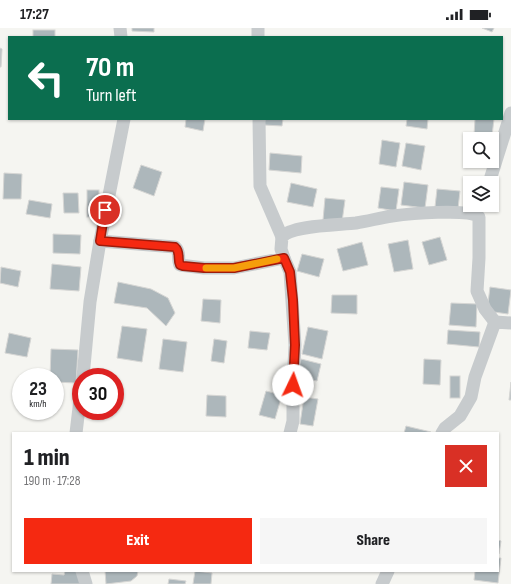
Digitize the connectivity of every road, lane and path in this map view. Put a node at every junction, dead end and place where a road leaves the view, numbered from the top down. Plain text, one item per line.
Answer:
1 (511, 113) edge
2 (124, 120) edge
3 (259, 120) edge
4 (491, 176) edge
5 (476, 212) edge
6 (480, 212) edge
7 (282, 237) junction
8 (100, 241) junction
9 (284, 258) junction
10 (495, 322) junction
11 (511, 323) edge
12 (84, 368) edge
13 (78, 420) edge
14 (76, 432) edge
15 (290, 432) edge
16 (443, 432) edge
17 (82, 572) edge
18 (388, 572) edge
19 (86, 584) edge
20 (382, 584) edge

1 - 4 street
2 - 8 street
3 - 7 street
5 - 7 street
6 - 10 street
7 - 9 street
8 - 9 street
8 - 12 street
9 - 15 street
10 - 11 street
10 - 16 street
13 - 14 street
17 - 19 street
18 - 20 street

